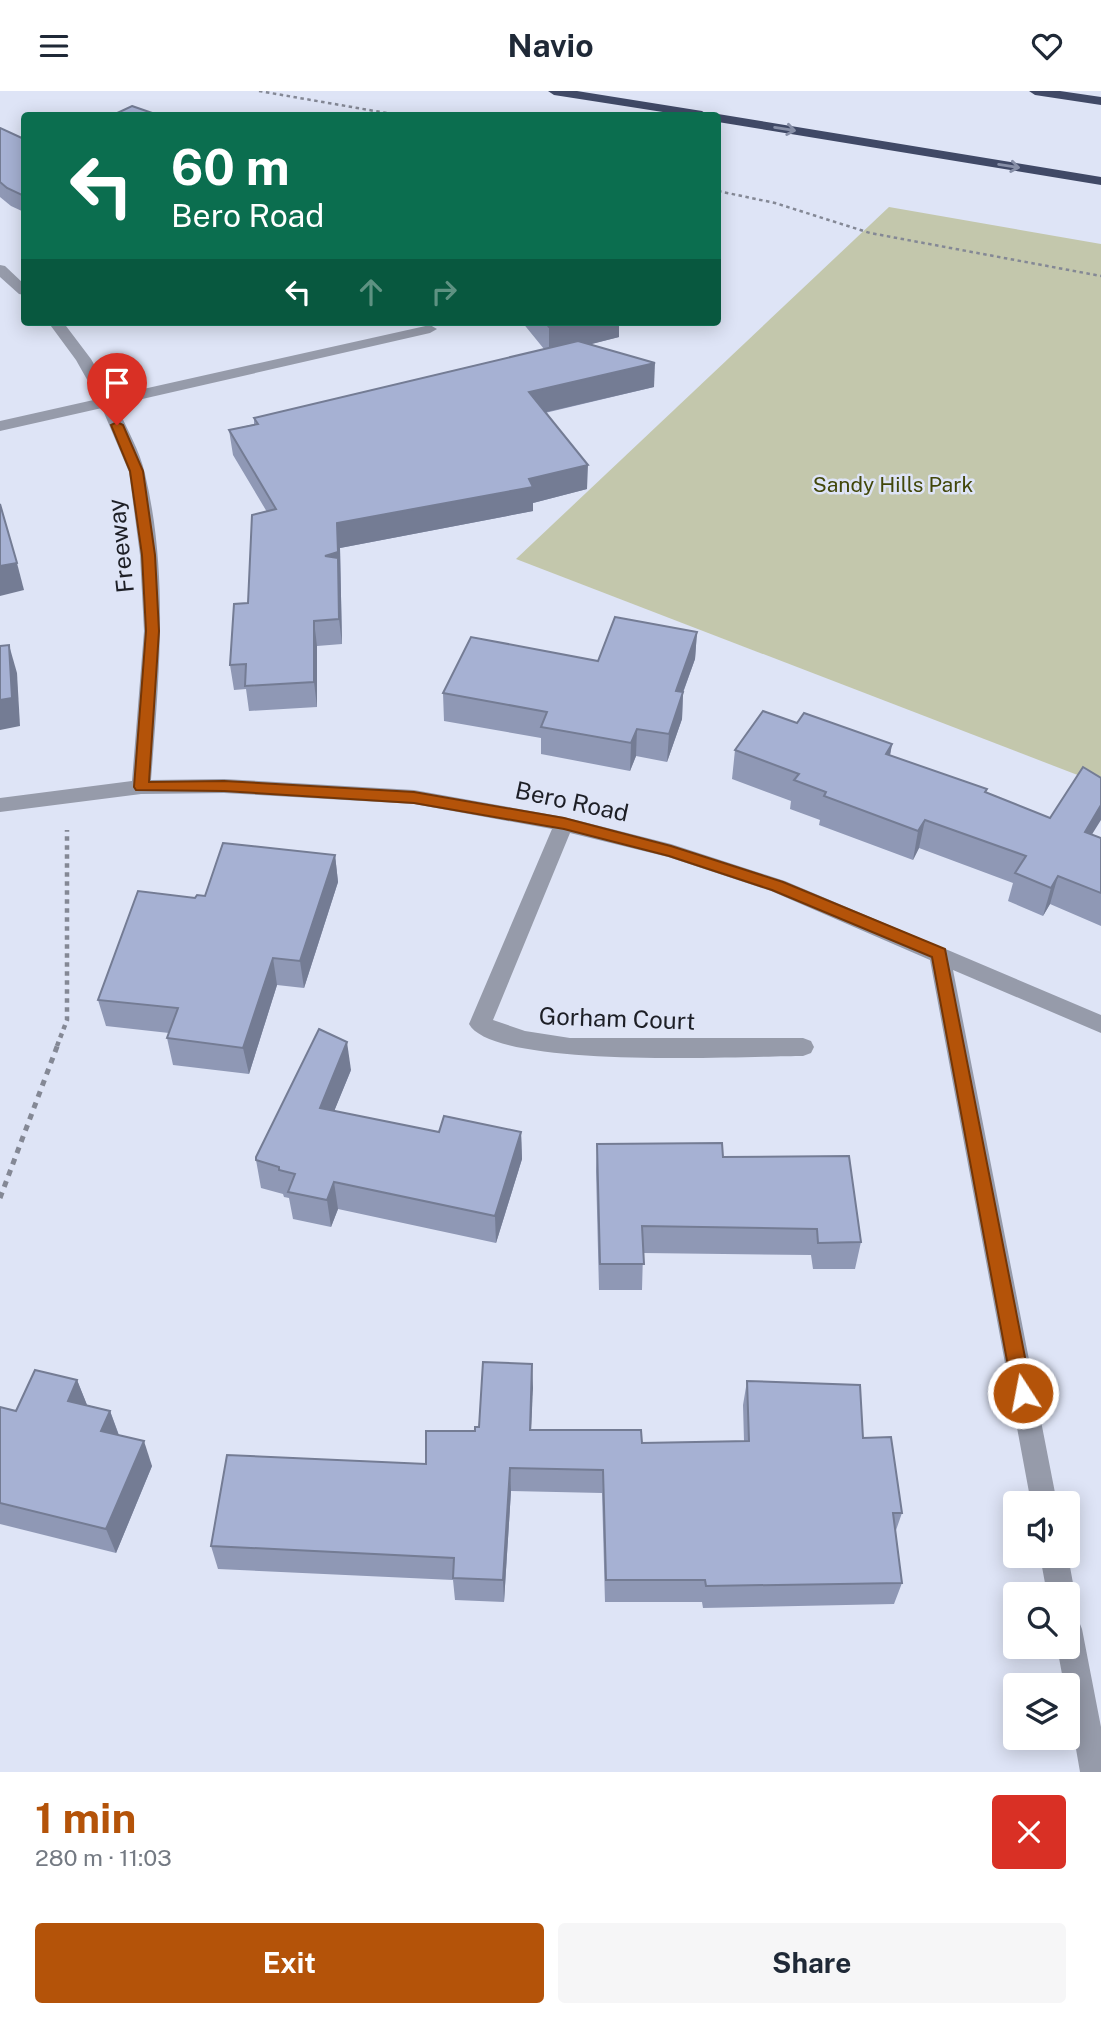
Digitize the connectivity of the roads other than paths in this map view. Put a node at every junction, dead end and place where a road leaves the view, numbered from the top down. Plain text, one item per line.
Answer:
1 (554, 91) edge
2 (1035, 91) edge
3 (1101, 101) edge
4 (684, 112) edge
5 (721, 118) edge
6 (1101, 181) edge
7 (0, 269) edge
8 (21, 288) edge
9 (58, 326) edge
10 (430, 329) dead end
11 (107, 402) junction
12 (0, 426) edge
13 (141, 787) junction
14 (0, 805) edge
15 (564, 824) junction
16 (939, 953) junction
17 (1101, 1024) edge
18 (803, 1047) dead end
19 (1042, 1491) edge
20 (1074, 1659) edge
21 (1095, 1772) edge

1 - 4 highway
2 - 3 highway
5 -> 6 highway
7 - 8 street
9 - 11 street, Freeway
10 - 11 street
11 - 12 street
11 - 13 street, Freeway
13 - 14 street, Bero Road
13 - 15 street, Bero Road
15 - 16 street, Bero Road
15 - 18 street, Gorham Court
16 - 17 street, Bero Road
16 - 19 street
20 - 21 street

